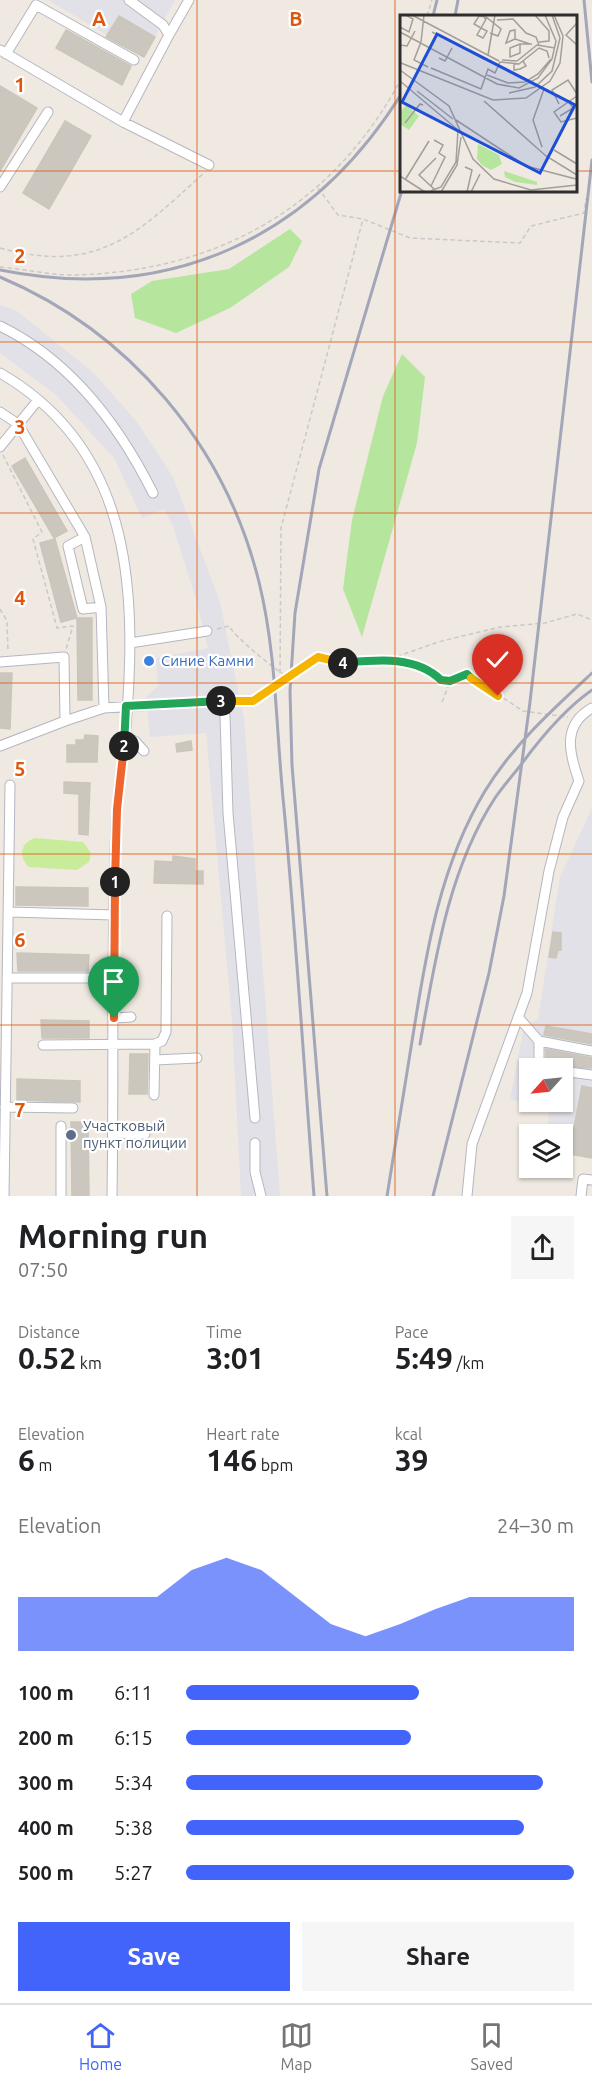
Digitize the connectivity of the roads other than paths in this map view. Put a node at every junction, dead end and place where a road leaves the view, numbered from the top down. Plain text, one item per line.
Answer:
1 (129, 0) edge
2 (189, 0) edge
3 (169, 34) junction
4 (3, 52) edge
5 (134, 60) dead end
6 (48, 112) dead end
7 (123, 122) junction
8 (209, 165) road end
9 (0, 187) edge
10 (0, 326) edge
11 (0, 373) edge
12 (38, 400) junction
13 (0, 412) edge
14 (18, 424) junction
15 (0, 448) edge
16 (153, 493) dead end
17 (85, 537) junction
18 (101, 607) junction
19 (207, 631) road end
20 (130, 644) junction
21 (4, 662) edge
22 (126, 706) junction
23 (104, 708) junction
24 (592, 708) edge
25 (65, 721) junction
26 (125, 737) junction
27 (0, 746) edge
28 (144, 752) dead end
29 (10, 785) dead end
30 (10, 912) junction
31 (114, 915) junction
32 (166, 916) dead end
33 (8, 978) junction
34 (114, 978) junction
35 (131, 1017) dead end
36 (518, 1017) junction
37 (114, 1018) junction
38 (3, 1041) edge
39 (539, 1041) junction
40 (113, 1044) junction
41 (155, 1044) junction
42 (43, 1045) dead end
43 (592, 1051) edge
44 (197, 1058) dead end
45 (539, 1058) edge
46 (155, 1060) junction
47 (573, 1072) edge
48 (592, 1075) edge
49 (154, 1095) dead end
50 (5, 1107) junction
51 (73, 1108) dead end
52 (255, 1118) dead end
53 (61, 1126) dead end
54 (113, 1133) junction
55 (145, 1134) dead end
56 (255, 1143) dead end
57 (592, 1180) edge
58 (4, 1196) edge
59 (61, 1196) edge
60 (112, 1196) edge
61 (261, 1196) edge
62 (467, 1196) edge
63 (581, 1196) edge

1 - 3 street
2 - 3 street
3 - 7 street
4 - 5 street
4 - 7 street
6 - 9 street
7 - 8 street
10 - 16 street
11 - 12 street
12 - 14 street
12 - 20 street
13 - 14 street
14 - 15 street
14 - 17 street
17 - 18 street
17 - 18 street
18 - 23 street
19 - 20 street
20 - 22 street
21 - 25 street
22 - 23 street
22 - 26 street
22 - 52 street
23 - 25 street
24 - 36 street
25 - 27 street
26 - 28 street
26 - 31 street
29 - 30 street
30 - 31 street
30 - 33 street
31 - 34 street
32 - 41 street
33 - 34 street
33 - 38 street
34 - 37 street
35 - 37 street
36 - 39 street
36 - 62 street
37 - 40 street
38 - 50 street
39 - 43 street
39 - 45 street
40 - 41 street
40 - 42 street
40 - 54 street
41 - 46 street
44 - 46 street
46 - 49 street
47 - 48 street
50 - 51 street
50 - 58 street
53 - 59 street
54 - 55 street
54 - 60 street
56 - 61 street
57 - 63 street

